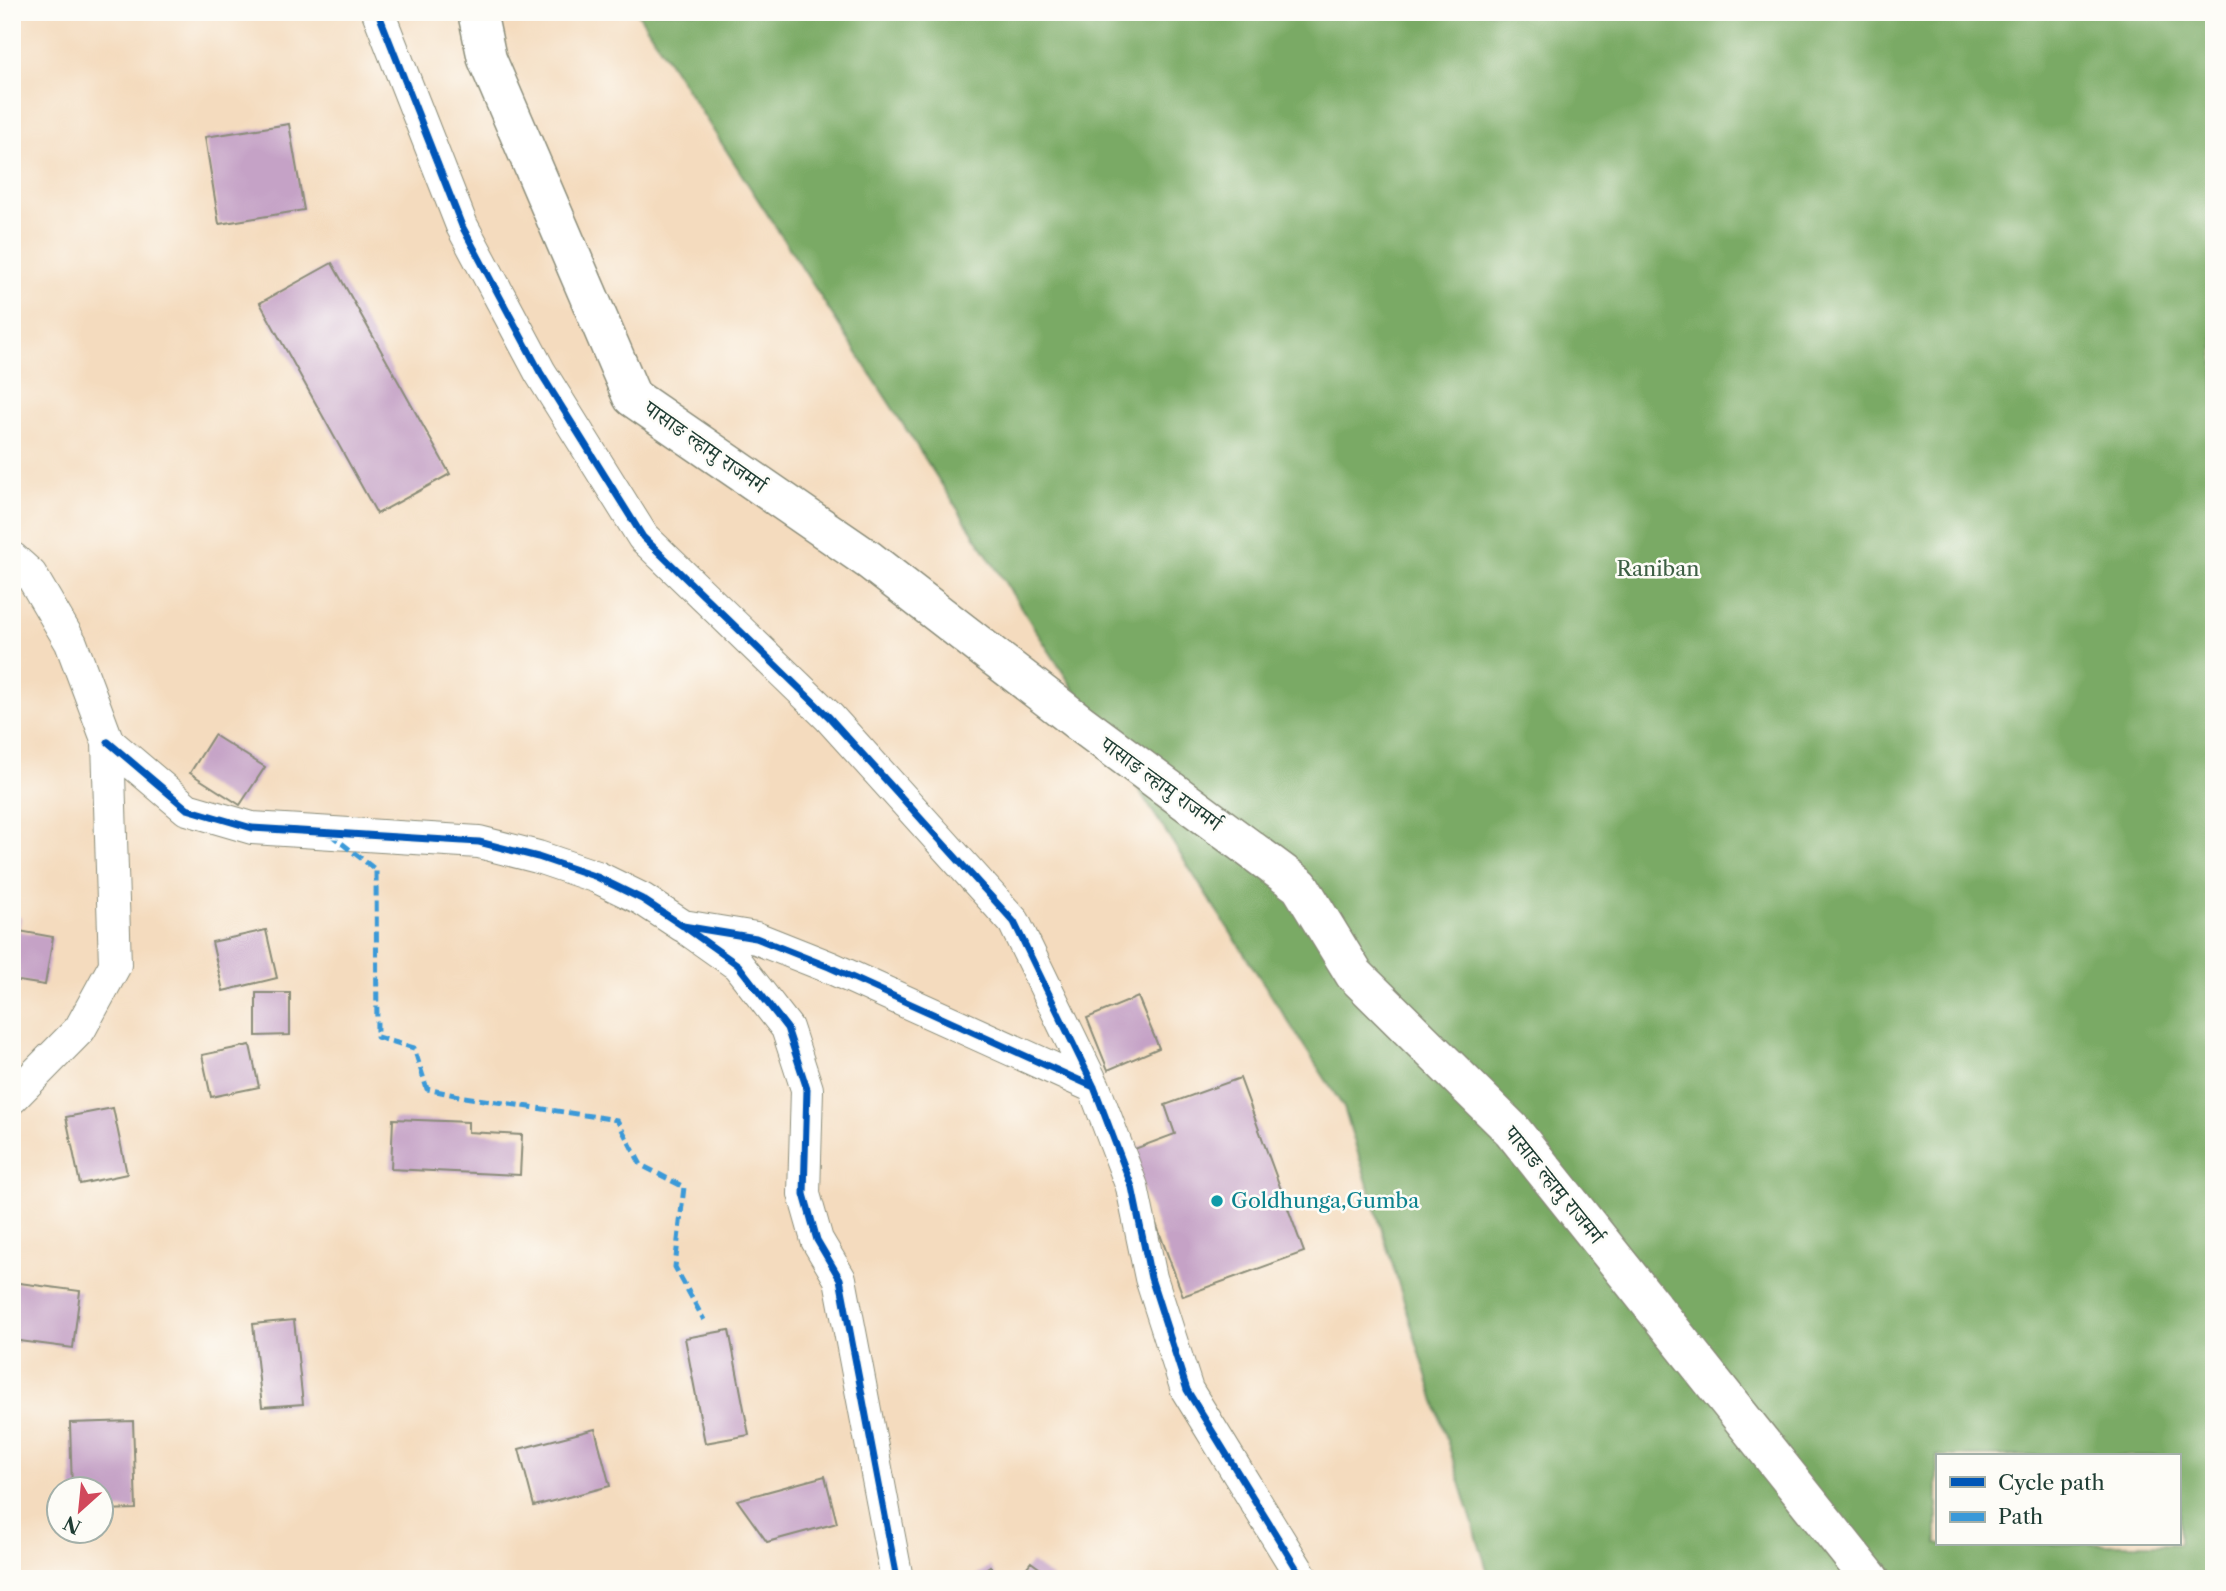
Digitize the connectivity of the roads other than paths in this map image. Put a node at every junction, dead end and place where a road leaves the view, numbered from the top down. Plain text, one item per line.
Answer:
1 (378, 12) edge
2 (477, 12) edge
3 (12, 558) edge
4 (108, 742) junction
5 (683, 926) junction
6 (1094, 1087) junction
7 (12, 1098) edge
8 (897, 1579) edge
9 (1303, 1579) edge
10 (1870, 1579) edge

1 - 6 street
2 - 10 main road, पासाङ ल्हामु राजमर्ग
3 - 4 street
4 - 5 street
4 - 7 street
5 - 6 street
5 - 8 street
6 - 9 street

